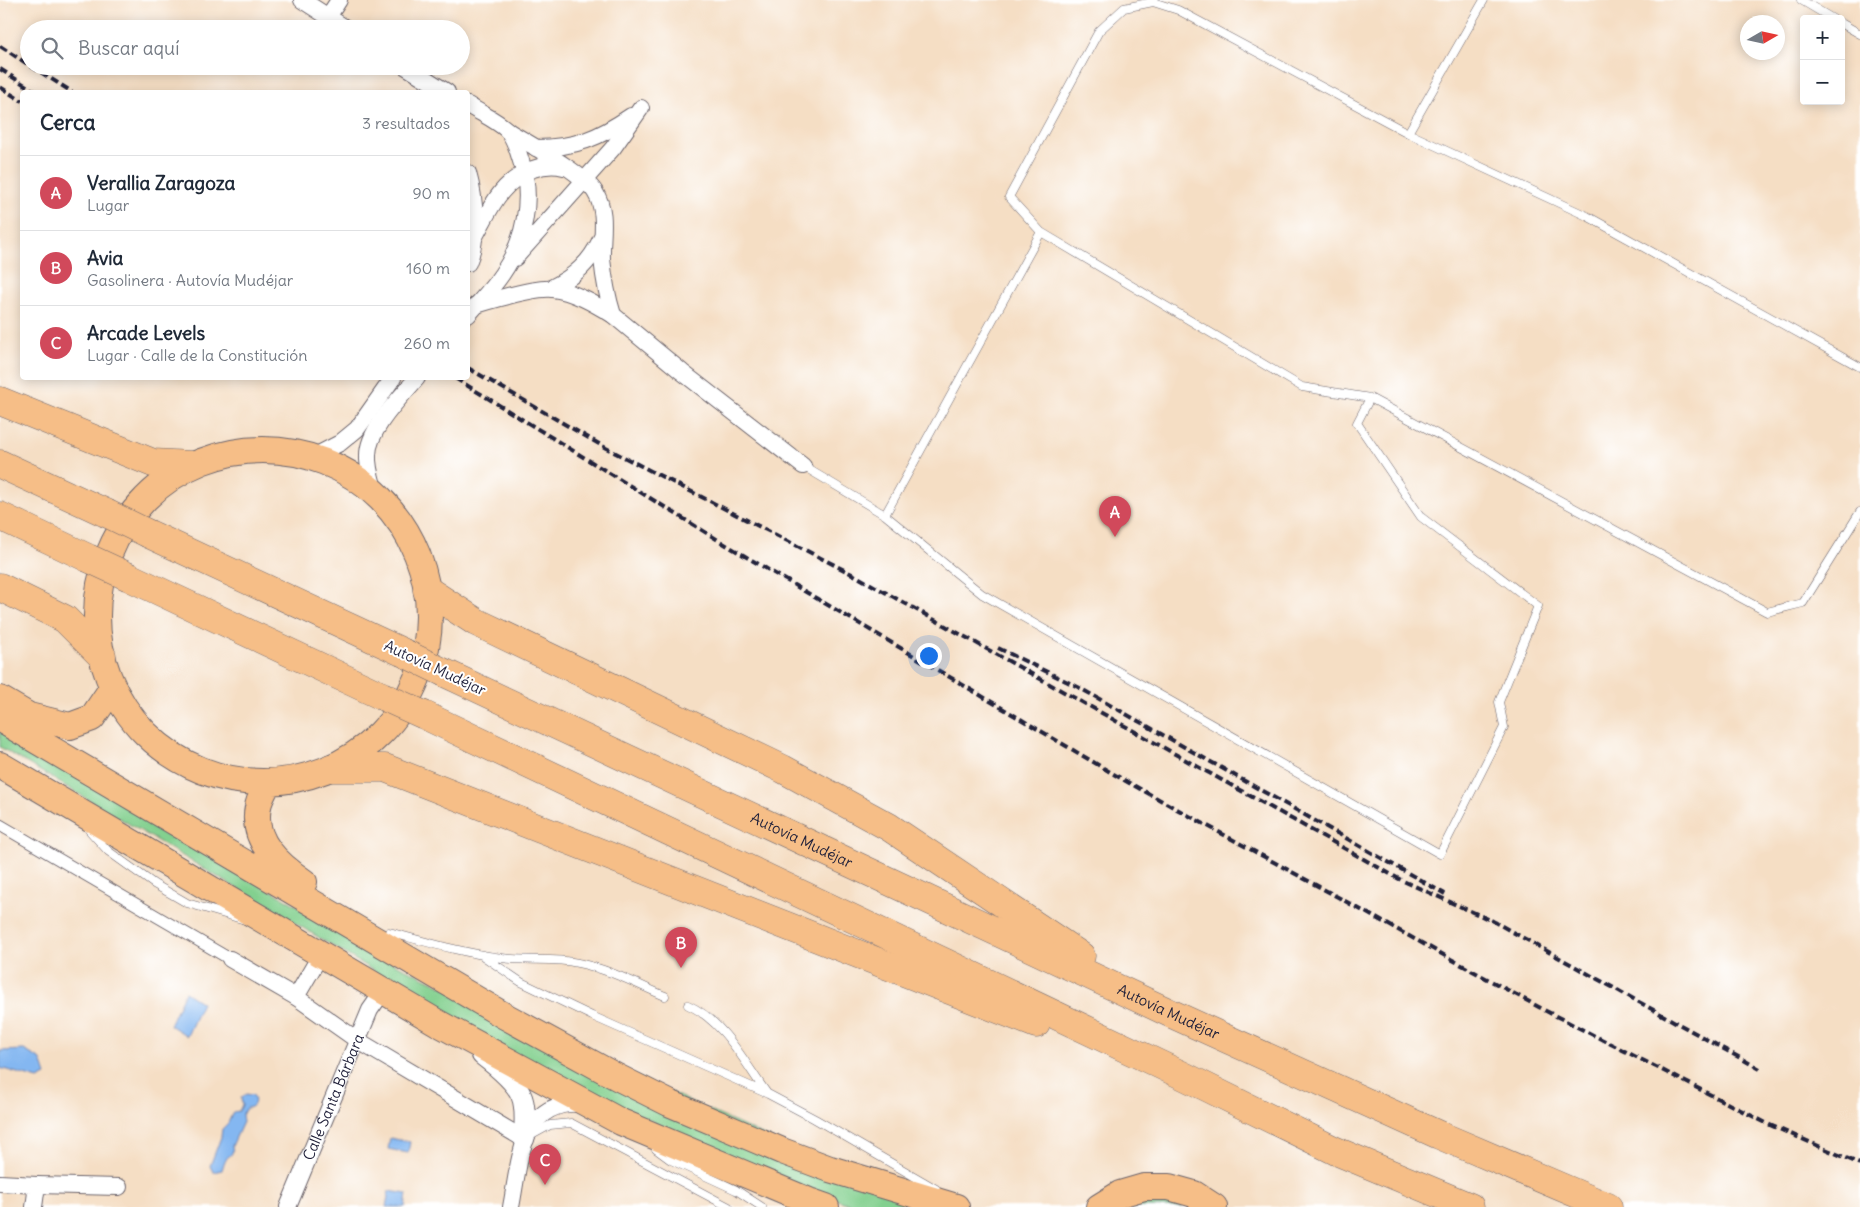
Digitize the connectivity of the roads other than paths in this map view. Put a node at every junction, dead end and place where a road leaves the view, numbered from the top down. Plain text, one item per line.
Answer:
1 (302, 0) edge
2 (338, 0) edge
3 (1484, 0) edge
4 (1800, 0) edge
5 (1826, 15) edge
6 (328, 17) junction
7 (333, 20) edge
8 (1845, 26) edge
9 (1860, 34) edge
10 (415, 75) edge
11 (419, 75) edge
12 (427, 90) edge
13 (444, 90) edge
14 (470, 107) edge
15 (508, 131) junction
16 (1408, 134) junction
17 (536, 148) junction
18 (568, 169) junction
19 (525, 173) junction
20 (470, 180) edge
21 (584, 180) junction
22 (1040, 232) junction
23 (603, 234) junction
24 (474, 238) junction
25 (470, 255) edge
26 (502, 273) junction
27 (551, 288) junction
28 (472, 310) edge
29 (613, 315) junction
30 (1860, 367) edge
31 (392, 380) edge
32 (415, 380) edge
33 (1370, 398) junction
34 (0, 401) edge
35 (313, 457) junction
36 (0, 464) edge
37 (191, 465) junction
38 (803, 466) joint
39 (375, 493) junction
40 (1860, 512) edge
41 (885, 514) junction
42 (0, 516) edge
43 (0, 587) edge
44 (427, 590) junction
45 (102, 656) junction
46 (113, 687) junction
47 (0, 699) edge
48 (0, 719) edge
49 (0, 765) edge
50 (331, 768) junction
51 (268, 782) junction
52 (0, 825) edge
53 (389, 932) junction
54 (321, 954) junction
55 (483, 956) junction
56 (230, 959) joint
57 (442, 979) junction
58 (384, 990) junction
59 (665, 996) dead end
60 (296, 997) junction
61 (688, 1006) dead end
62 (1172, 1014) junction
63 (438, 1023) junction
64 (357, 1040) junction
65 (768, 1094) junction
66 (591, 1105) junction
67 (621, 1122) junction
68 (524, 1139) junction
69 (1336, 1151) junction
70 (0, 1183) edge
71 (36, 1184) junction
72 (119, 1187) dead end
73 (949, 1199) edge
74 (34, 1207) edge
75 (288, 1207) edge
76 (511, 1207) edge
77 (729, 1207) edge
78 (762, 1207) edge
79 (826, 1207) edge
80 (966, 1207) edge
81 (1099, 1207) edge
82 (1214, 1207) edge
83 (1470, 1207) edge
84 (1608, 1207) edge

1 - 6 street
2 - 6 street
3 - 16 lane
4 - 5 lane
6 - 7 street
8 - 9 lane
10 - 12 street
11 - 13 street
14 - 15 street
15 - 17 street
15 - 19 street
16 - 22 lane
16 - 30 lane
17 - 18 street
17 - 21 street
18 - 19 street
18 - 21 street
19 - 24 street
19 - 26 street
20 - 24 street
21 - 23 street
21 - 26 street
22 - 33 lane
22 - 41 lane
23 - 27 street
23 - 29 street
24 - 25 street
26 - 28 street
27 - 28 street
27 - 29 street
29 - 38 street
31 - 35 street
32 - 39 street
33 - 40 lane
33 - 41 lane
34 - 37 highway
35 - 37 highway
35 - 39 highway
36 - 62 highway, Autovía Mudéjar, bridge
37 - 45 highway
38 - 41 lane
39 - 44 highway
42 - 69 highway, bridge
43 - 45 highway
44 - 50 highway
44 - 62 highway
45 - 46 highway
46 - 47 highway
46 - 51 highway
48 - 57 highway
49 - 54 highway
50 - 51 highway
50 - 69 highway
51 - 53 highway
52 - 56 street
53 - 55 lane
53 - 57 highway
54 - 58 highway
54 - 60 street
55 - 59 lane
55 - 65 lane
56 - 60 street
57 - 73 highway
58 - 63 highway
58 - 64 street, Calle Santa Bárbara
60 - 64 street
61 - 65 lane
62 - 84 highway, Autovía Mudéjar
63 - 66 highway
63 - 68 street
64 - 68 street
64 - 75 street, Calle Santa Bárbara
65 - 73 lane
66 - 67 highway
66 - 68 street
67 - 78 lane
67 - 79 highway
68 - 76 street
68 - 77 lane
69 - 83 highway
70 - 71 street
71 - 72 street
71 - 74 street
73 - 80 lane
81 - 82 highway

